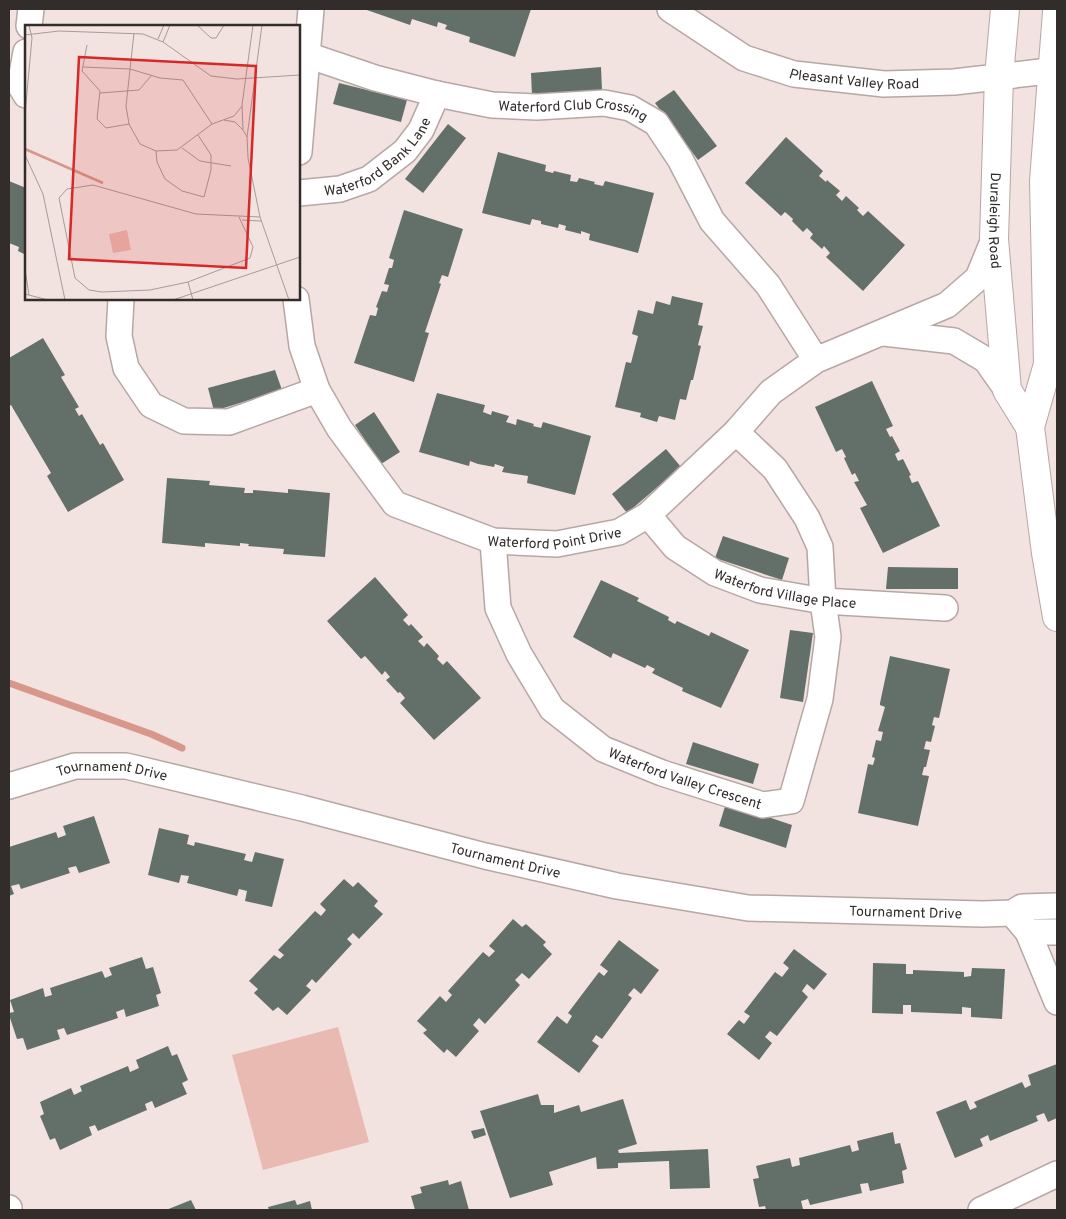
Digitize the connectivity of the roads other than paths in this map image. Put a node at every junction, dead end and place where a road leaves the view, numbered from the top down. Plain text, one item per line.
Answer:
1 (31, 9) edge
2 (311, 9) edge
3 (670, 9) edge
4 (1005, 9) edge
5 (1057, 12) edge
6 (29, 25) edge
7 (303, 55) edge
8 (25, 62) edge
9 (1055, 70) edge
10 (1000, 76) junction
11 (25, 93) edge
12 (437, 94) junction
13 (300, 128) edge
14 (300, 193) edge
15 (994, 239) junction
16 (1052, 280) edge
17 (121, 300) edge
18 (296, 300) edge
19 (881, 333) junction
20 (816, 360) junction
21 (318, 390) junction
22 (1007, 390) junction
23 (1030, 427) junction
24 (736, 432) junction
25 (1049, 509) edge
26 (648, 515) junction
27 (493, 541) junction
28 (823, 601) junction
29 (945, 608) dead end
30 (1057, 617) edge
31 (9, 786) edge
32 (1057, 906) edge
33 (1012, 913) junction
34 (1028, 932) junction
35 (1057, 932) edge
36 (1057, 1002) edge
37 (1057, 1174) edge
38 (981, 1210) edge

1 - 6 street
2 - 7 street
3 - 10 street, Pleasant Valley Road
4 - 10 main road, Duraleigh Road
5 - 9 main road, Duraleigh Road
7 - 12 street, Waterford Club Crossing
7 - 13 street
8 - 11 street
9 - 10 street, Pleasant Valley Road
9 - 16 main road, Duraleigh Road
10 - 15 main road, Duraleigh Road
12 - 14 street, Waterford Bank Lane
12 - 20 street, Waterford Club Crossing
15 - 19 street, Waterford Point Drive
15 - 22 main road, Duraleigh Road
16 - 23 main road, Duraleigh Road
17 - 21 street
18 - 21 street, Waterford Point Drive
19 - 20 street, Waterford Point Drive
19 - 22 street, Waterford Point Drive
20 - 24 street, Waterford Point Drive
21 - 27 street, Waterford Point Drive
22 - 23 main road, Duraleigh Road
23 - 25 main road, Duraleigh Road
24 - 26 street, Waterford Point Drive
24 - 28 street, Waterford Valley Crescent
25 - 30 main road, Duraleigh Road
26 - 27 street, Waterford Point Drive
26 - 28 street, Waterford Village Place
27 - 28 street, Waterford Valley Crescent
28 - 29 street, Waterford Village Place
31 - 33 street, Tournament Drive
32 - 33 street, Tournament Drive
33 - 34 street
34 - 35 street
34 - 36 street
37 - 38 street

